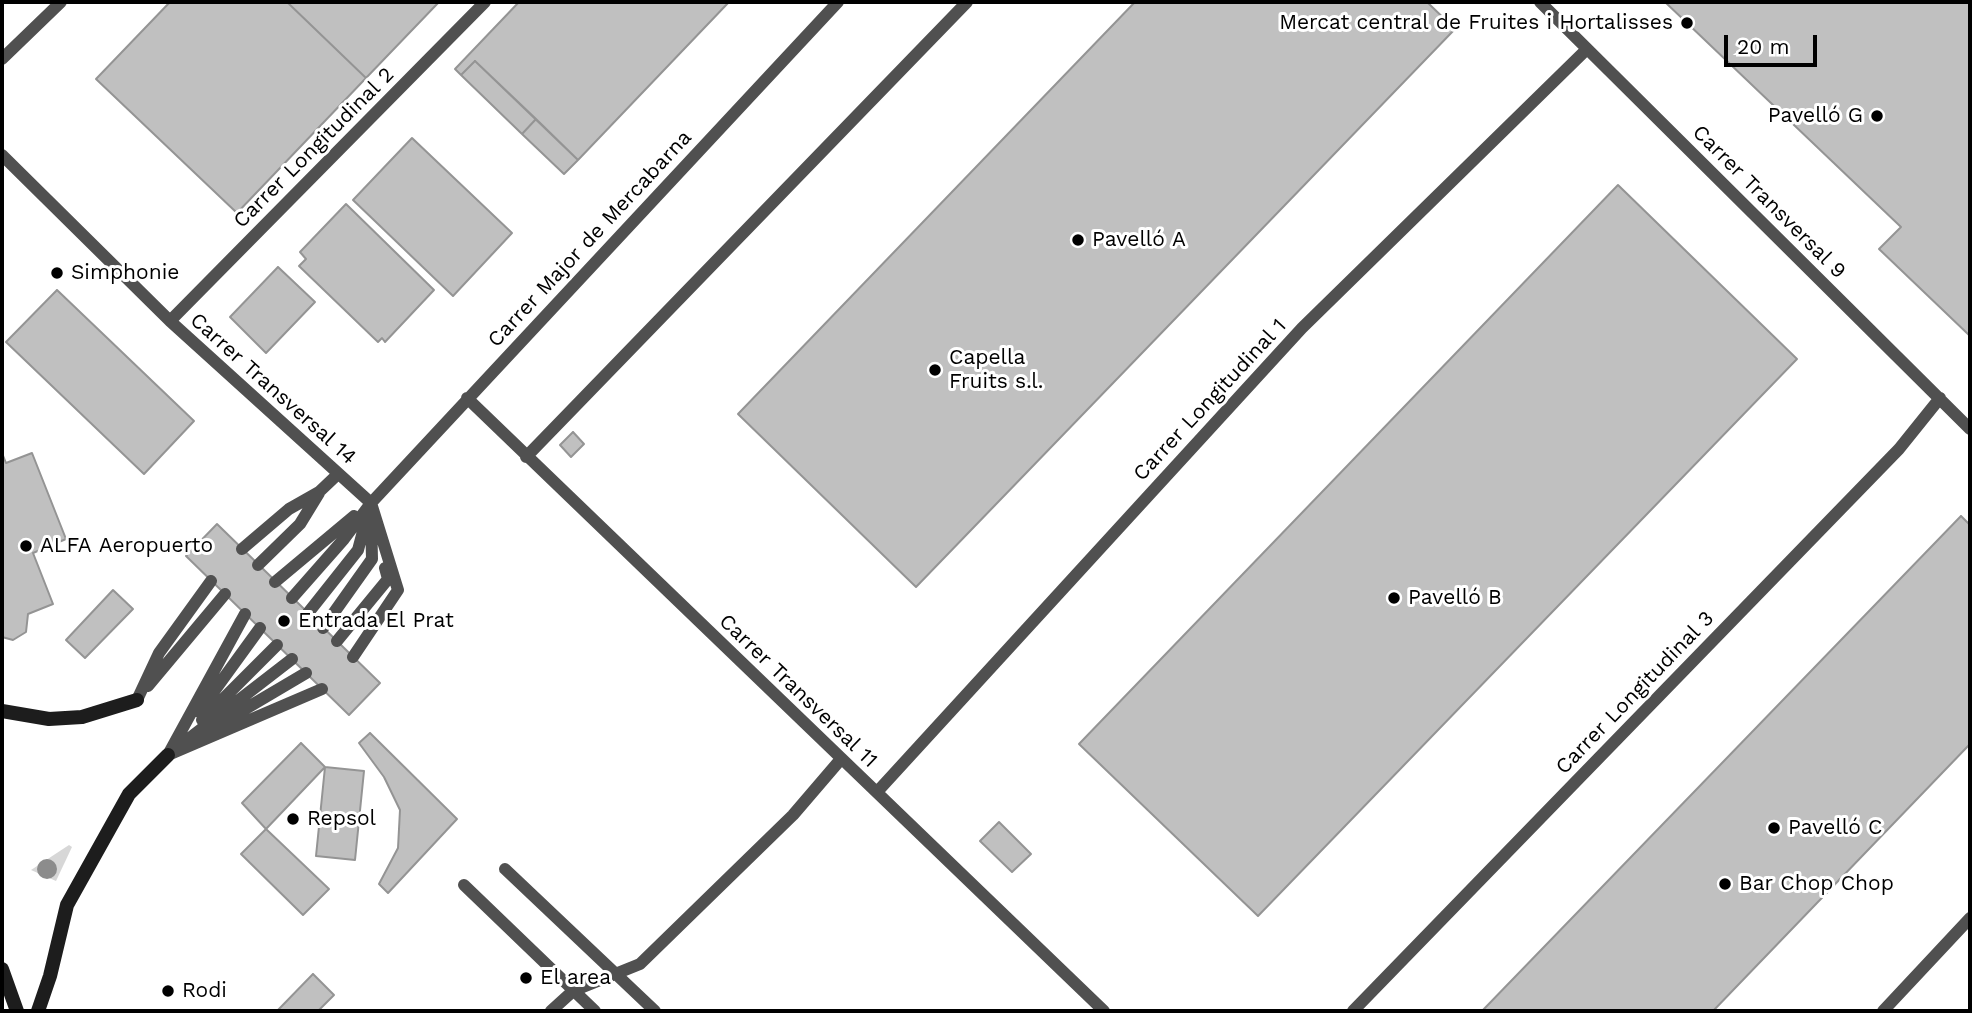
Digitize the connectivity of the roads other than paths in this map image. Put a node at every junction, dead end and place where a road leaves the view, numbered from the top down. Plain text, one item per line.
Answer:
1 (61, 2) edge
2 (485, 2) edge
3 (838, 2) edge
4 (967, 2) edge
5 (1540, 2) edge
6 (1587, 49) junction
7 (2, 59) edge
8 (2, 155) edge
9 (170, 321) junction
10 (467, 398) junction
11 (1940, 398) junction
12 (1970, 429) edge
13 (526, 457) junction
14 (338, 474) junction
15 (319, 492) junction
16 (371, 503) junction
17 (242, 549) dead end
18 (258, 565) dead end
19 (211, 581) dead end
20 (275, 582) dead end
21 (225, 594) dead end
22 (292, 598) dead end
23 (308, 613) dead end
24 (246, 614) dead end
25 (260, 628) dead end
26 (323, 628) dead end
27 (337, 641) dead end
28 (277, 645) dead end
29 (353, 657) dead end
30 (292, 659) dead end
31 (306, 673) dead end
32 (322, 689) dead end
33 (137, 700) junction
34 (2, 711) edge
35 (167, 755) junction
36 (841, 759) junction
37 (877, 792) junction
38 (505, 869) dead end
39 (464, 885) dead end
40 (1970, 918) edge
41 (2, 969) edge
42 (614, 974) junction
43 (573, 991) junction
44 (17, 1011) edge
45 (38, 1011) edge
46 (551, 1011) edge
47 (595, 1011) edge
48 (655, 1011) edge
49 (1104, 1011) edge
50 (1353, 1011) edge
51 (1883, 1011) edge

1 - 7 lane
2 - 9 lane, Carrer Longitudinal 2
3 - 10 lane, Carrer Major de Mercabarna
4 - 13 lane
5 - 6 lane, Carrer Transversal 9
6 - 11 lane, Carrer Transversal 9
6 - 37 lane, Carrer Longitudinal 1
8 - 9 lane, Carrer Transversal 14
9 - 14 lane, Carrer Transversal 14
10 - 13 lane, Carrer Transversal 11
10 - 16 lane, Carrer Major de Mercabarna
11 - 12 lane, Carrer Transversal 9
11 - 50 lane, Carrer Longitudinal 3
13 - 36 lane, Carrer Transversal 11
14 - 15 lane
14 - 16 lane, Carrer Transversal 14
15 - 17 lane
15 - 18 lane
16 - 20 lane
16 - 22 lane
16 - 23 lane
16 - 26 lane
16 - 27 lane
16 - 29 lane
19 - 33 lane
21 - 33 lane
24 - 35 lane
25 - 35 lane
28 - 35 lane
30 - 35 lane
31 - 35 lane
32 - 35 lane
33 - 34 main road
35 - 45 main road
36 - 37 lane, Carrer Transversal 11
36 - 42 lane
37 - 49 lane, Carrer Transversal 11
38 - 42 lane
39 - 43 lane
40 - 51 lane
41 - 44 main road
42 - 43 lane
42 - 48 lane
43 - 46 lane
43 - 47 lane

